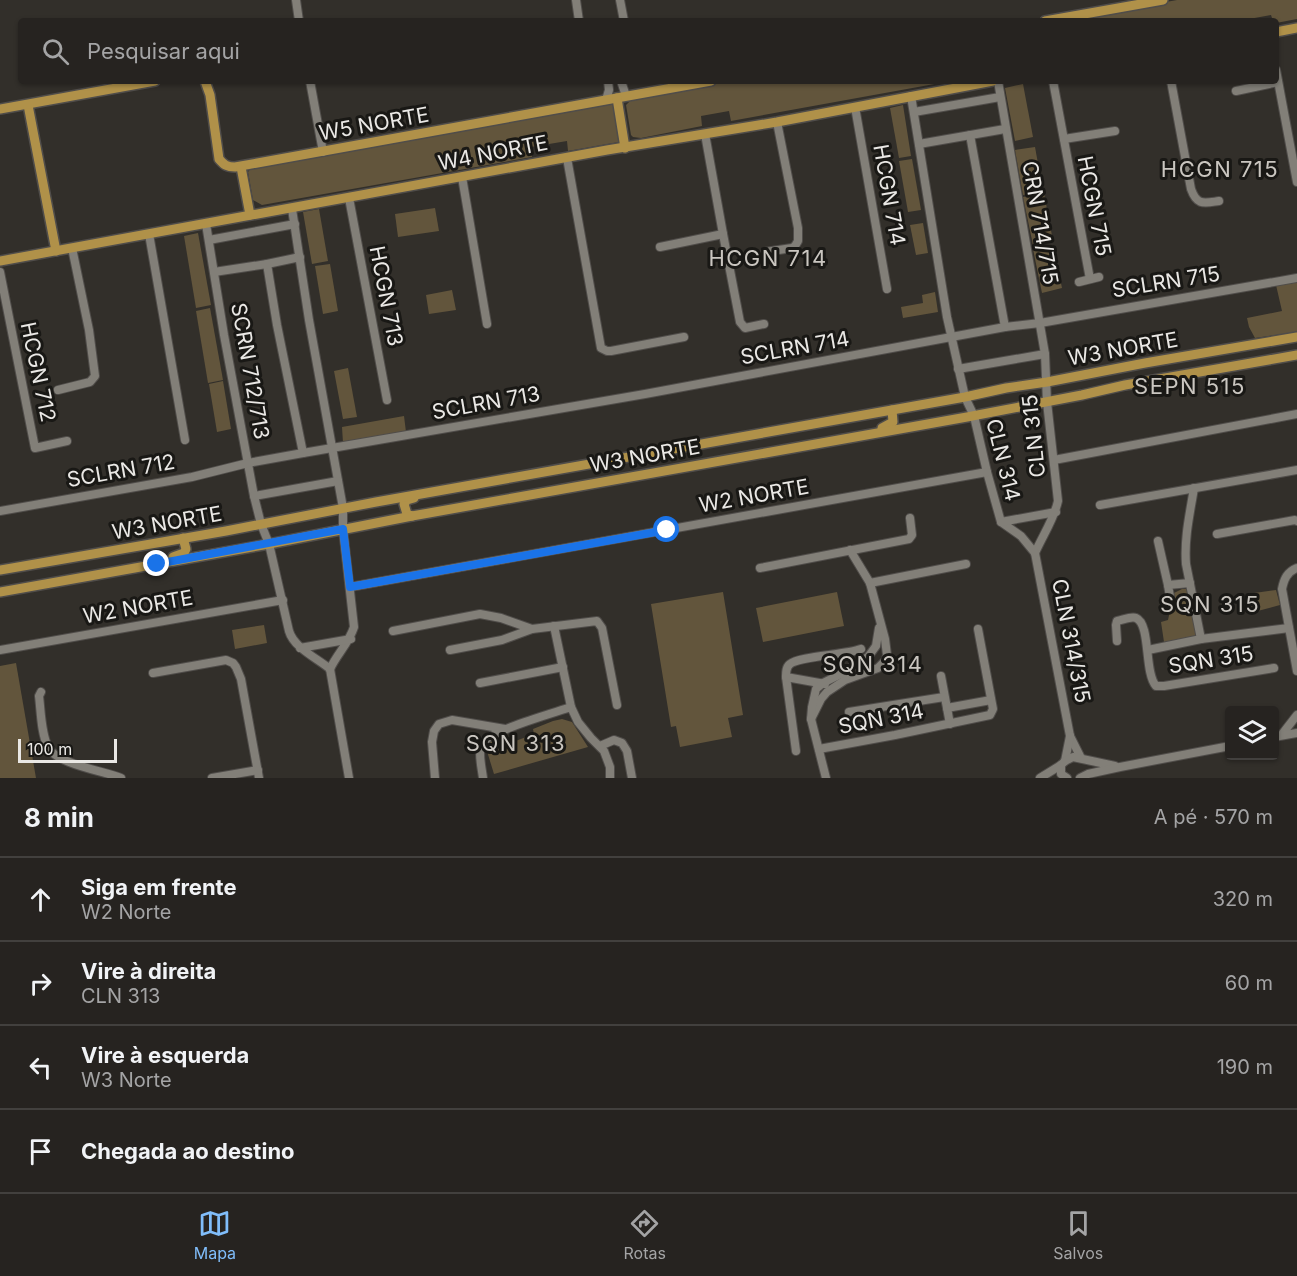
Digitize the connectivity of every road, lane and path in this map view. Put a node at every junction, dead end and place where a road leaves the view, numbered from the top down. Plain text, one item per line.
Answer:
1 (296, 0) edge
2 (576, 0) edge
3 (620, 0) edge
4 (1163, 0) edge
5 (299, 18) edge
6 (579, 18) edge
7 (623, 18) edge
8 (1062, 18) edge
9 (1297, 28) edge
10 (1279, 31) edge
11 (139, 84) edge
12 (206, 84) edge
13 (311, 84) edge
14 (609, 84) edge
15 (621, 84) edge
16 (694, 84) edge
17 (953, 84) edge
18 (996, 84) edge
19 (1054, 84) edge
20 (1173, 84) edge
21 (1269, 84) edge
22 (1278, 84) edge
23 (1236, 91) dead end
24 (911, 96) junction
25 (622, 97) junction
26 (1000, 97) junction
27 (606, 100) junction
28 (28, 105) junction
29 (855, 106) junction
30 (0, 109) edge
31 (914, 112) junction
32 (777, 122) junction
33 (1005, 129) junction
34 (1115, 131) dead end
35 (705, 134) junction
36 (970, 135) junction
37 (1064, 139) junction
38 (919, 144) junction
39 (625, 148) junction
40 (323, 152) junction
41 (567, 158) junction
42 (242, 167) junction
43 (462, 177) junction
44 (1297, 182) edge
45 (349, 198) junction
46 (1219, 201) dead end
47 (292, 208) junction
48 (250, 214) junction
49 (206, 224) junction
50 (294, 224) junction
51 (149, 234) junction
52 (723, 234) junction
53 (209, 240) junction
54 (660, 247) dead end
55 (72, 248) junction
56 (56, 251) junction
57 (765, 252) dead end
58 (300, 257) junction
59 (0, 261) edge
60 (267, 264) junction
61 (0, 272) edge
62 (214, 272) junction
63 (1099, 278) dead end
64 (1297, 278) edge
65 (1090, 279) junction
66 (1079, 282) dead end
67 (887, 289) dead end
68 (1040, 322) junction
69 (487, 324) dead end
70 (764, 324) dead end
71 (1005, 327) junction
72 (684, 337) dead end
73 (1297, 337) edge
74 (952, 338) junction
75 (1045, 354) junction
76 (1297, 355) edge
77 (1145, 363) junction
78 (958, 369) junction
79 (1110, 370) junction
80 (1047, 382) junction
81 (1125, 385) junction
82 (58, 390) dead end
83 (645, 394) joint
84 (1082, 395) junction
85 (965, 397) junction
86 (387, 400) dead end
87 (1047, 402) junction
88 (918, 405) junction
89 (892, 410) junction
90 (1297, 414) edge
91 (974, 416) junction
92 (905, 428) junction
93 (862, 435) junction
94 (185, 440) dead end
95 (67, 441) dead end
96 (333, 448) junction
97 (303, 453) junction
98 (1054, 460) junction
99 (248, 463) junction
100 (1297, 470) edge
101 (987, 472) junction
102 (338, 481) junction
103 (1194, 488) junction
104 (434, 492) junction
105 (254, 496) junction
106 (1100, 505) dead end
107 (343, 508) junction
108 (0, 511) edge
109 (1056, 512) junction
110 (412, 516) junction
111 (910, 518) dead end
112 (1297, 521) edge
113 (1001, 522) junction
114 (261, 524) junction
115 (343, 529) junction
116 (1217, 534) dead end
117 (183, 538) junction
118 (1158, 541) dead end
119 (269, 544) junction
120 (850, 550) junction
121 (1035, 553) junction
122 (157, 564) junction
123 (966, 564) dead end
124 (760, 568) dead end
125 (1297, 568) edge
126 (0, 570) edge
127 (870, 583) junction
128 (1190, 583) junction
129 (1168, 585) junction
130 (350, 587) junction
131 (0, 592) edge
132 (283, 600) junction
133 (1171, 603) dead end
134 (880, 621) junction
135 (554, 626) junction
136 (1289, 628) junction
137 (532, 629) junction
138 (978, 629) dead end
139 (393, 631) dead end
140 (351, 639) junction
141 (1201, 639) junction
142 (1117, 641) dead end
143 (876, 646) junction
144 (300, 648) junction
145 (861, 649) dead end
146 (886, 649) junction
147 (0, 650) edge
148 (450, 650) dead end
149 (1148, 650) junction
150 (563, 667) junction
151 (1274, 668) dead end
152 (330, 669) junction
153 (1297, 671) edge
154 (153, 673) dead end
155 (941, 675) dead end
156 (786, 677) junction
157 (843, 677) junction
158 (805, 681) junction
159 (480, 683) dead end
160 (823, 683) junction
161 (816, 689) junction
162 (831, 689) junction
163 (41, 693) dead end
164 (824, 695) junction
165 (944, 697) junction
166 (991, 700) junction
167 (617, 705) dead end
168 (571, 707) junction
169 (947, 708) junction
170 (849, 712) dead end
171 (1297, 715) edge
172 (811, 719) junction
173 (950, 724) junction
174 (1297, 726) edge
175 (504, 729) junction
176 (1297, 733) edge
177 (1279, 735) edge
178 (1070, 736) junction
179 (600, 746) junction
180 (1225, 747) edge
181 (819, 749) junction
182 (796, 751) dead end
183 (1084, 760) junction
184 (1063, 763) junction
185 (1120, 767) junction
186 (86, 768) junction
187 (259, 774) edge
188 (1084, 776) edge
189 (82, 778) edge
190 (120, 778) edge
191 (212, 778) edge
192 (349, 778) edge
193 (435, 778) edge
194 (483, 778) edge
195 (610, 778) edge
196 (632, 778) edge
197 (826, 778) edge
198 (1040, 778) edge
199 (1067, 778) edge

1 - 5 street
2 - 6 street
3 - 7 street
4 - 8 main road
9 - 10 main road
11 - 28 main road
12 - 42 main road
13 - 40 street
14 - 27 street
15 - 25 street
16 - 25 main road, W5 NORTE
17 - 24 main road, W4 NORTE
18 - 26 street, CRN 714/715
19 - 37 street, HCGN 715
20 - 46 street
21 - 23 street
22 - 44 street
24 - 29 main road, W4 NORTE
24 - 31 street
25 - 27 main road, W5 NORTE
25 - 39 main road
26 - 31 street
26 - 33 street, CRN 714/715
27 - 40 main road, W5 NORTE
28 - 30 main road
28 - 56 main road
29 - 32 main road, W4 NORTE
29 - 67 street, HCGN 714
31 - 38 street
32 - 35 main road, W4 NORTE
32 - 57 street
33 - 36 street
33 - 68 street, CRN 714/715
34 - 37 street, HCGN 715
35 - 39 main road, W4 NORTE
35 - 52 street
36 - 38 street
36 - 71 street
37 - 65 street, HCGN 715
38 - 74 street
39 - 41 main road, W4 NORTE
40 - 42 main road, W5 NORTE
41 - 43 main road, W4 NORTE
41 - 72 street
42 - 48 main road
43 - 45 main road, W4 NORTE
43 - 69 street
45 - 47 main road, W4 NORTE
45 - 86 street, HCGN 713
47 - 48 main road, W4 NORTE
47 - 50 street
48 - 49 main road, W4 NORTE
49 - 51 main road, W4 NORTE
49 - 53 street, SCRN 712/713
50 - 53 street
50 - 58 street
51 - 55 main road, W4 NORTE
51 - 94 street
52 - 54 street
52 - 70 street
53 - 62 street, SCRN 712/713
55 - 56 main road, W4 NORTE
55 - 82 street, HCGN 712
56 - 59 main road, W4 NORTE
58 - 60 street
58 - 96 street
60 - 62 street
60 - 97 street
61 - 95 street, HCGN 712
62 - 99 street, SCRN 712/713
63 - 65 street, HCGN 715
64 - 68 street, SCLRN 715
65 - 66 street, HCGN 715
68 - 71 street
68 - 75 street, CRN 714/715
71 - 74 street
73 - 77 main road, W3 NORTE
74 - 78 street
74 - 83 street, SCLRN 714
75 - 78 street
75 - 80 street, CRN 714/715
76 - 81 main road, W3 NORTE
77 - 79 main road, W3 NORTE
77 - 81 main road
78 - 85 street
79 - 80 main road, W3 NORTE
79 - 84 main road
80 - 85 main road, W3 NORTE
80 - 87 street, CLN 315
81 - 84 main road, W3 NORTE
83 - 96 street, SCLRN 713
84 - 87 main road, W3 NORTE
85 - 88 main road, W3 NORTE
85 - 91 street, CLN 314
87 - 91 main road, W3 NORTE
87 - 98 street, CLN 315
88 - 89 main road, W3 NORTE
88 - 92 main road
89 - 93 main road
89 - 104 main road, W3 NORTE
90 - 98 street
91 - 92 main road, W3 NORTE
91 - 101 street, CLN 314
92 - 93 main road, W3 NORTE
93 - 110 main road, W3 NORTE
96 - 97 street, SCLRN 713
96 - 102 street
97 - 99 street, SCLRN 712
98 - 109 street, CLN 315
99 - 105 street, SCRN 712/713
99 - 108 street, SCLRN 712
100 - 103 street
101 - 113 street, CLN 314
101 - 130 street, W2 NORTE
102 - 105 street
102 - 107 street
103 - 106 street
103 - 128 street, SQN 315
104 - 107 main road, W3 NORTE
104 - 110 main road
105 - 114 street, SCRN 712/713
107 - 114 main road, W3 NORTE
107 - 115 street
109 - 113 street
109 - 121 street, CLN 315
110 - 115 main road, W3 NORTE
111 - 120 street
112 - 116 street
113 - 121 street, CLN 314
114 - 117 main road, W3 NORTE
114 - 119 street, SCRN 712/713
115 - 119 main road, W3 NORTE
115 - 130 street
117 - 122 main road
117 - 126 main road, W3 NORTE
118 - 129 street
119 - 122 main road, W3 NORTE
119 - 132 street, SCRN 712/713
120 - 124 street
120 - 127 street
121 - 178 street, CLN 314/315
122 - 131 main road, W3 NORTE
123 - 127 street
125 - 136 street
127 - 134 street
128 - 129 street
128 - 141 street, SQN 315
129 - 133 street
130 - 140 street
132 - 144 street, SCRN 712/713
132 - 147 street, W2 NORTE
134 - 143 street
134 - 146 street
135 - 137 street
135 - 150 street
135 - 167 street
136 - 141 street, SQN 315
136 - 153 street
137 - 139 street
137 - 148 street
138 - 166 street
140 - 144 street
140 - 152 street
141 - 149 street, SQN 315
142 - 149 street, SQN 315
143 - 146 street
143 - 157 street, SQN 314
144 - 152 street
145 - 156 street
146 - 157 street, SQN 314
149 - 151 street, SQN 315
150 - 159 street
150 - 168 street
152 - 192 street
154 - 187 street
155 - 165 street, SQN 314
156 - 158 street, SQN 314
156 - 182 street
157 - 160 street, SQN 314
157 - 162 street, SQN 314
158 - 160 street, SQN 314
158 - 161 street, SQN 314
160 - 161 street, SQN 314
160 - 162 street, SQN 314
161 - 164 street, SQN 314
161 - 172 street, SQN 314
162 - 164 street, SQN 314
163 - 186 street
164 - 172 street, SQN 314
165 - 169 street, SQN 314
165 - 170 street, SQN 314
166 - 169 street, SQN 314
166 - 173 street, SQN 314
168 - 175 street
168 - 179 street
169 - 173 street, SQN 314
171 - 177 street
172 - 181 street, SQN 314
173 - 181 street, SQN 314
174 - 177 street
175 - 193 street
175 - 194 street
176 - 177 street
178 - 183 street, CLN 314/315
178 - 184 street, CLN 314/315
179 - 195 street
179 - 196 street
180 - 185 street
181 - 197 street, SQN 314
183 - 184 street
183 - 185 street
183 - 188 street
184 - 198 street
184 - 199 street
185 - 188 street
186 - 189 street
186 - 190 street
187 - 191 street

